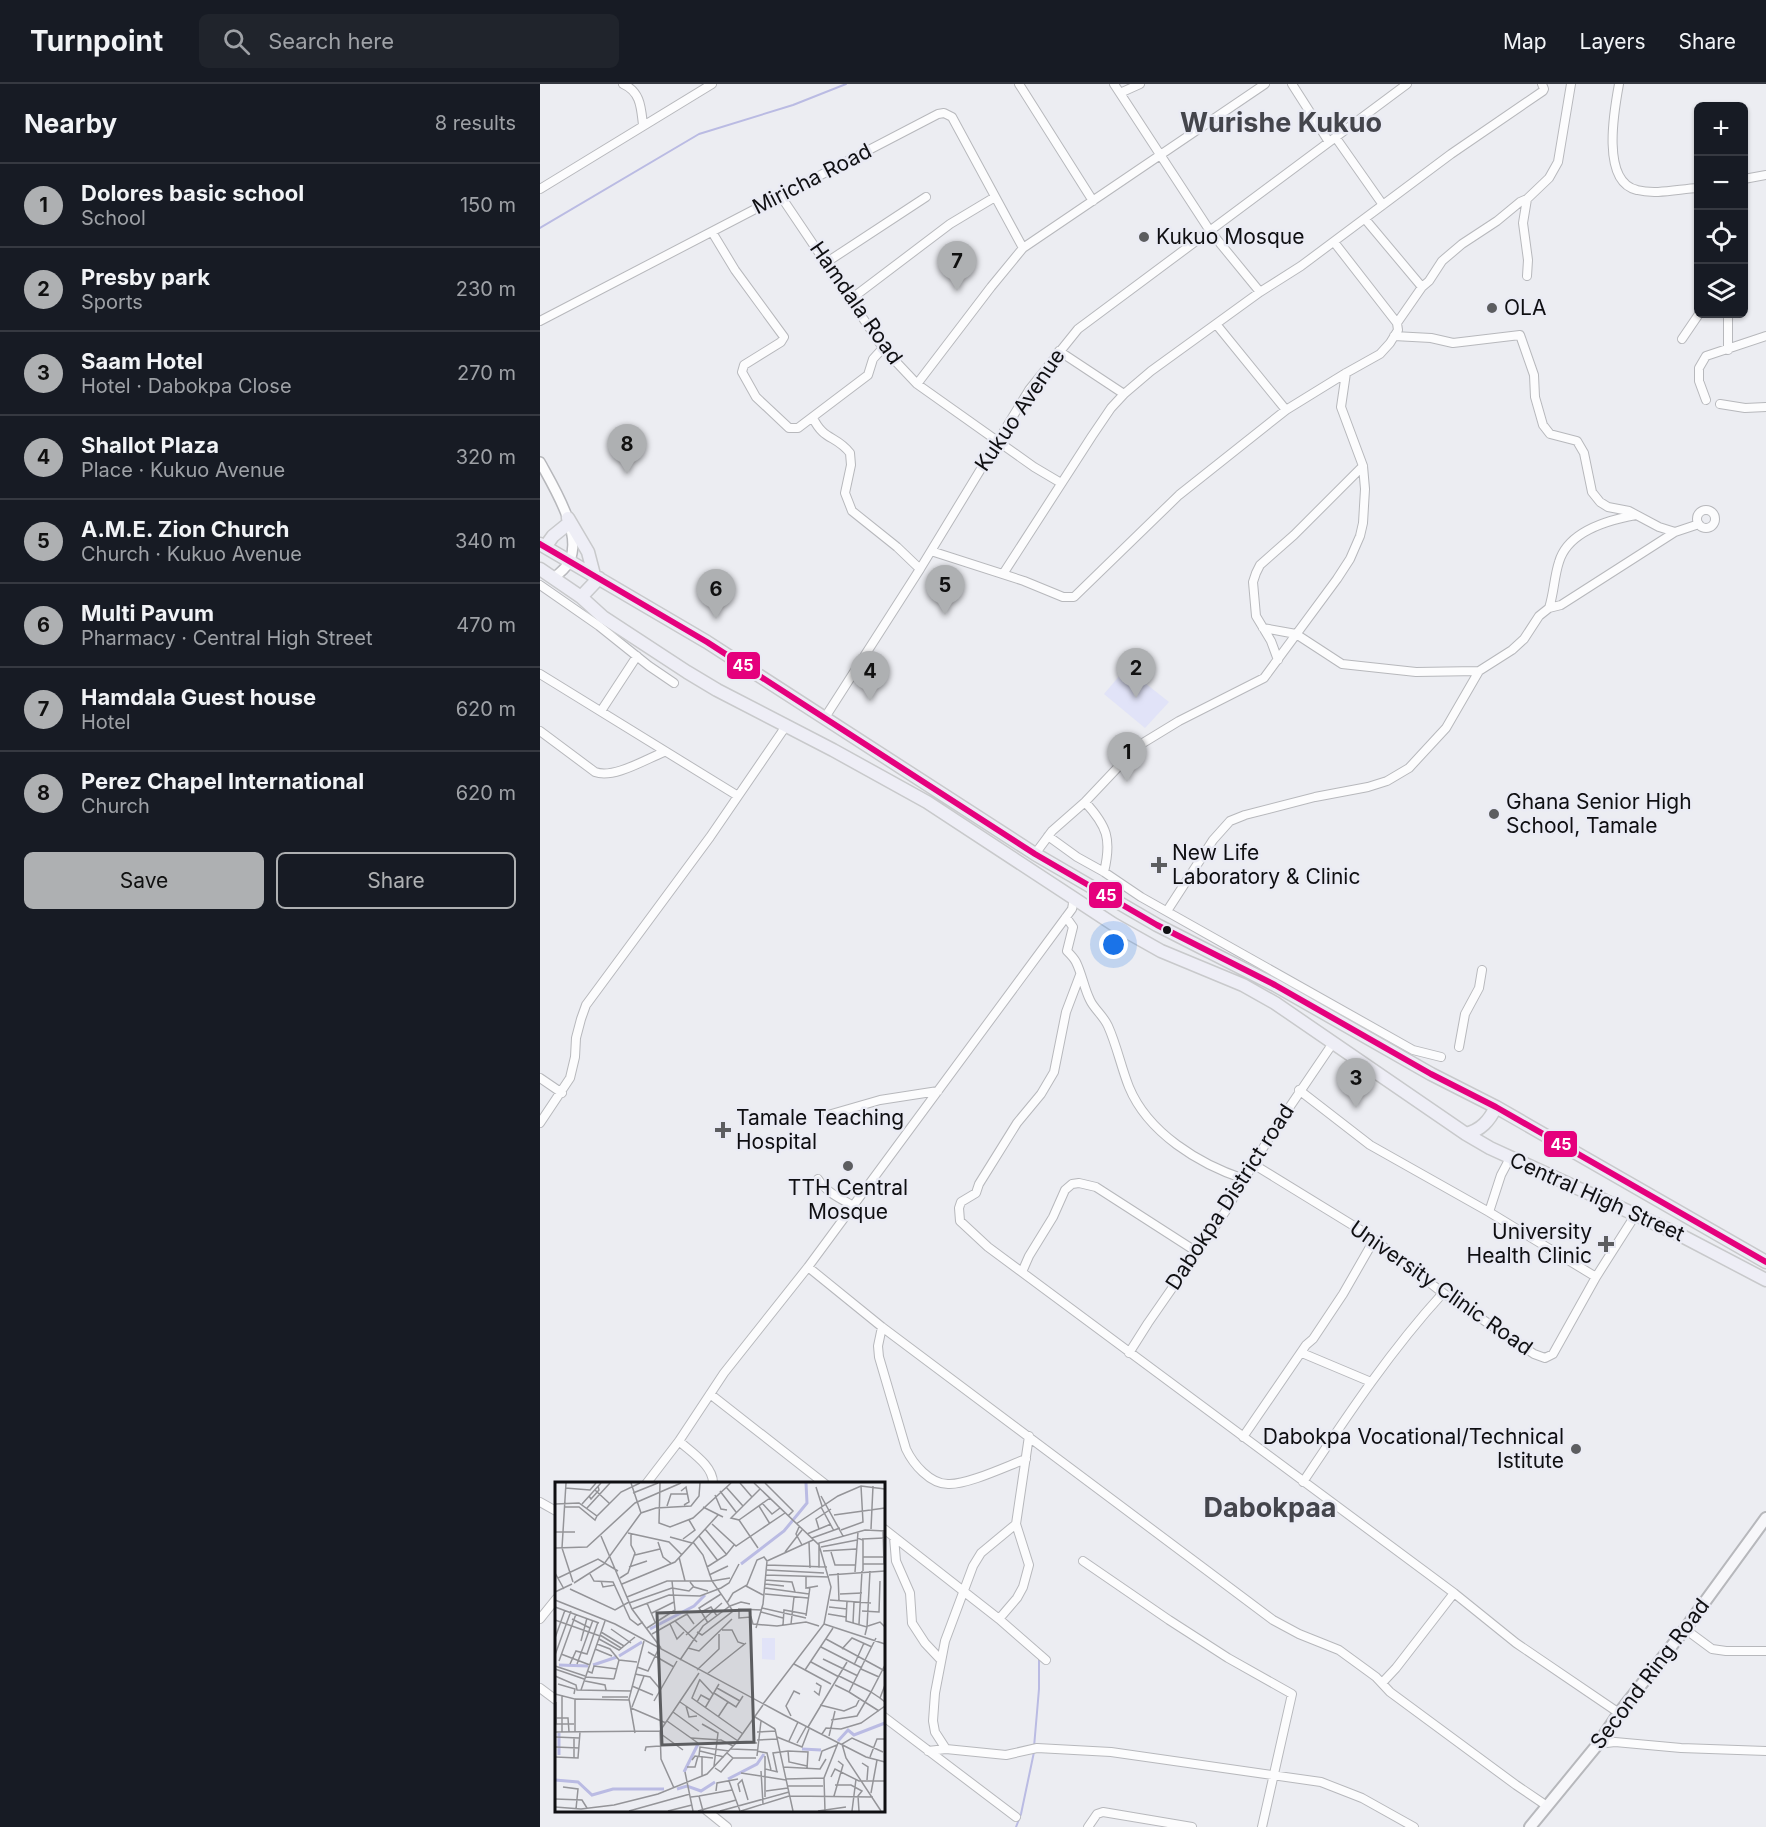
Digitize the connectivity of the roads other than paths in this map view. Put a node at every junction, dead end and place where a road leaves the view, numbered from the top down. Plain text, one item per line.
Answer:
1 (623, 84) edge
2 (712, 84) edge
3 (1019, 84) edge
4 (1114, 84) edge
5 (1140, 84) edge
6 (1265, 84) edge
7 (1292, 84) edge
8 (1407, 84) edge
9 (1542, 84) edge
10 (1571, 84) edge
11 (1619, 84) edge
12 (1120, 93) junction
13 (644, 125) junction
14 (1332, 140) junction
15 (1161, 156) junction
16 (1766, 175) edge
17 (1748, 178) edge
18 (1694, 188) edge
19 (540, 189) edge
20 (780, 195) junction
21 (926, 197) dead end
22 (995, 197) junction
23 (1527, 200) junction
24 (1093, 201) junction
25 (1383, 205) junction
26 (1365, 219) junction
27 (1210, 231) junction
28 (712, 232) junction
29 (1334, 242) junction
30 (1023, 248) junction
31 (827, 262) junction
32 (1527, 276) dead end
33 (1422, 287) junction
34 (1260, 292) junction
35 (851, 299) junction
36 (1696, 318) edge
37 (1728, 318) edge
38 (540, 321) edge
39 (1216, 324) junction
40 (1397, 324) junction
41 (1394, 336) junction
42 (1766, 336) edge
43 (1682, 339) dead end
44 (884, 348) junction
45 (1728, 350) junction
46 (1059, 351) junction
47 (1346, 373) junction
48 (917, 384) junction
49 (1124, 394) junction
50 (1706, 400) dead end
51 (1720, 404) dead end
52 (1766, 407) edge
53 (1286, 410) junction
54 (813, 418) junction
55 (997, 441) junction
56 (540, 462) edge
57 (1363, 466) junction
58 (1061, 483) junction
59 (1637, 515) junction
60 (568, 520) junction
61 (1699, 524) dead end
62 (1675, 532) junction
63 (543, 545) edge
64 (931, 551) junction
65 (570, 561) junction
66 (920, 569) junction
67 (541, 570) edge
68 (1003, 574) junction
69 (596, 576) junction
70 (554, 578) junction
71 (540, 584) edge
72 (581, 597) junction
73 (1549, 608) junction
74 (1263, 628) junction
75 (1296, 634) junction
76 (637, 657) junction
77 (1278, 660) junction
78 (1479, 671) junction
79 (540, 674) edge
80 (674, 683) dead end
81 (601, 711) junction
82 (824, 719) junction
83 (786, 726) junction
84 (540, 731) edge
85 (664, 752) junction
86 (738, 796) junction
87 (1084, 802) junction
88 (1048, 836) junction
89 (1035, 854) junction
90 (1104, 872) junction
91 (1141, 897) junction
92 (1074, 898) junction
93 (1132, 911) junction
94 (1167, 911) junction
95 (1066, 917) junction
96 (1179, 937) junction
97 (1161, 951) junction
98 (1482, 970) dead end
99 (1080, 975) junction
100 (1333, 1043) junction
101 (1459, 1047) dead end
102 (1441, 1057) dead end
103 (540, 1078) edge
104 (1299, 1090) junction
105 (938, 1091) junction
106 (562, 1093) junction
107 (1496, 1107) junction
108 (828, 1115) dead end
109 (540, 1123) edge
110 (1466, 1134) junction
111 (1510, 1158) junction
112 (1253, 1164) junction
113 (818, 1179) dead end
114 (1244, 1179) junction
115 (852, 1205) junction
116 (1489, 1212) junction
117 (1636, 1214) junction
118 (1374, 1240) junction
119 (1197, 1252) junction
120 (1766, 1262) edge
121 (808, 1267) junction
122 (1022, 1272) junction
123 (1596, 1277) junction
124 (1766, 1280) edge
125 (1443, 1293) junction
126 (882, 1327) junction
127 (1130, 1353) junction
128 (1302, 1353) junction
129 (1371, 1382) junction
130 (710, 1394) junction
131 (1029, 1436) junction
132 (1244, 1437) junction
133 (679, 1441) junction
134 (1026, 1459) junction
135 (648, 1482) edge
136 (713, 1482) edge
137 (821, 1482) edge
138 (1303, 1482) junction
139 (540, 1502) edge
140 (555, 1510) edge
141 (1766, 1518) edge
142 (1016, 1524) junction
143 (885, 1530) edge
144 (894, 1537) junction
145 (1083, 1560) dead end
146 (963, 1591) junction
147 (1454, 1593) junction
148 (555, 1600) edge
149 (540, 1619) edge
150 (999, 1619) junction
151 (1684, 1629) junction
152 (1766, 1651) edge
153 (941, 1660) junction
154 (1046, 1660) dead end
155 (1382, 1683) junction
156 (540, 1688) edge
157 (555, 1699) edge
158 (1619, 1713) junction
159 (885, 1718) edge
160 (1598, 1744) junction
161 (946, 1749) junction
162 (928, 1751) junction
163 (1766, 1751) edge
164 (1272, 1775) junction
165 (1547, 1806) junction
166 (708, 1812) edge
167 (1016, 1817) dead end
168 (727, 1827) edge
169 (1088, 1827) edge
170 (1192, 1827) edge
171 (1262, 1827) edge
172 (1414, 1827) edge
173 (1530, 1827) edge

1 - 13 street
2 - 13 street
3 - 24 street
4 - 12 street
5 - 12 street
6 - 15 street
7 - 14 street
8 - 14 street, Kukuo Avenue
9 - 25 street
10 - 23 street
11 - 18 street
12 - 15 street
13 - 19 street
14 - 25 street
14 - 27 street, Kukuo Avenue
15 - 24 street
15 - 27 street
16 - 17 street
20 - 22 street, Miricha Road
20 - 28 street, Miricha Road
20 - 31 street, Hamdala Road
21 - 31 street
22 - 30 street, Miricha Road
22 - 35 street
23 - 32 street
23 - 33 street
24 - 30 street
25 - 26 street
26 - 29 street
26 - 33 street
27 - 34 street
27 - 46 street, Kukuo Avenue
28 - 38 street, Miricha Road
28 - 54 street
29 - 34 street
29 - 40 street
30 - 48 street
31 - 35 street, Hamdala Road
33 - 40 street
34 - 39 street
35 - 44 street, Hamdala Road
36 - 43 street
37 - 45 street
39 - 49 street
39 - 53 street
40 - 41 street
41 - 47 street
41 - 59 street
42 - 45 street
44 - 48 street, Hamdala Road
44 - 54 street
45 - 50 street
46 - 49 street
46 - 55 street, Kukuo Avenue
47 - 53 street
47 - 57 street
48 - 55 street, Hamdala Road
49 - 58 street
51 - 52 street
53 - 68 street
54 - 66 street
55 - 58 street, Hamdala Road
55 - 64 street, Kukuo Avenue
56 - 60 street
57 - 74 street
57 - 75 street
58 - 68 street
59 - 62 street
59 - 73 street
60 - 63 highway
60 - 65 street
60 - 69 highway
61 - 62 street
62 - 73 street
63 - 65 highway
64 - 66 street, Kukuo Avenue
64 - 68 street
65 - 69 highway
65 - 70 street
66 - 82 street, Kukuo Avenue
67 - 70 highway, Central High Street
67 - 71 street
69 - 72 highway
69 - 82 highway
70 - 72 highway, Central High Street
71 - 76 street
72 - 83 highway, Central High Street
73 - 78 street
74 - 75 street
74 - 77 street
75 - 77 street
75 - 78 street
76 - 80 street
76 - 81 street
77 - 87 street
78 - 94 street
79 - 81 street
81 - 85 street
82 - 89 highway
83 - 86 street
83 - 92 highway, Central High Street
84 - 85 street
85 - 86 street
86 - 106 street
87 - 88 street
87 - 90 street
88 - 89 street
88 - 90 street
89 - 93 highway
90 - 91 street
91 - 93 street
91 - 94 street
92 - 95 street
92 - 97 highway, Central High Street
93 - 96 highway
94 - 102 street
95 - 99 street
95 - 105 street
96 - 97 highway
96 - 107 highway
97 - 100 highway, Central High Street
98 - 101 street
99 - 114 street
99 - 122 street
100 - 104 street, Dabokpa District road
100 - 110 highway, Central High Street
103 - 106 street
104 - 112 street, Dabokpa District road
104 - 116 street
105 - 108 street
105 - 115 street
106 - 109 street
107 - 110 highway
107 - 120 highway
110 - 111 highway, Central High Street
111 - 116 street
111 - 117 highway, Central High Street
112 - 114 street, Dabokpa District road
112 - 118 street, University Clinic Road
113 - 115 street
114 - 119 street, Dabokpa District road
115 - 121 street
116 - 123 street
117 - 123 street, University Clinic Road
117 - 124 highway, Central High Street
118 - 125 street, University Clinic Road
118 - 128 street
119 - 122 street
119 - 127 street, Dabokpa District road
121 - 126 street
121 - 130 street
122 - 127 street
123 - 125 street, University Clinic Road
125 - 129 street
126 - 131 street
126 - 134 street
127 - 132 street
128 - 129 street
128 - 132 street
129 - 138 street
130 - 133 street
130 - 137 street
131 - 134 street
131 - 155 street
132 - 138 street
133 - 135 street
133 - 136 street
134 - 142 street
138 - 147 street
139 - 140 street
141 - 151 main road, Second Ring Road
142 - 146 street
142 - 150 street
143 - 144 street
144 - 146 street
144 - 153 street
145 - 164 street
146 - 150 street
146 - 153 street
147 - 155 street
147 - 158 street
148 - 149 street
150 - 154 street
151 - 152 street
151 - 158 main road, Second Ring Road
153 - 161 street
155 - 165 street
156 - 157 street
158 - 160 main road, Second Ring Road
159 - 162 street
160 - 163 street
160 - 165 main road, Second Ring Road
161 - 162 street
161 - 164 street
162 - 167 street
164 - 171 street
164 - 172 street
165 - 173 main road, Second Ring Road
166 - 168 street
169 - 170 street

